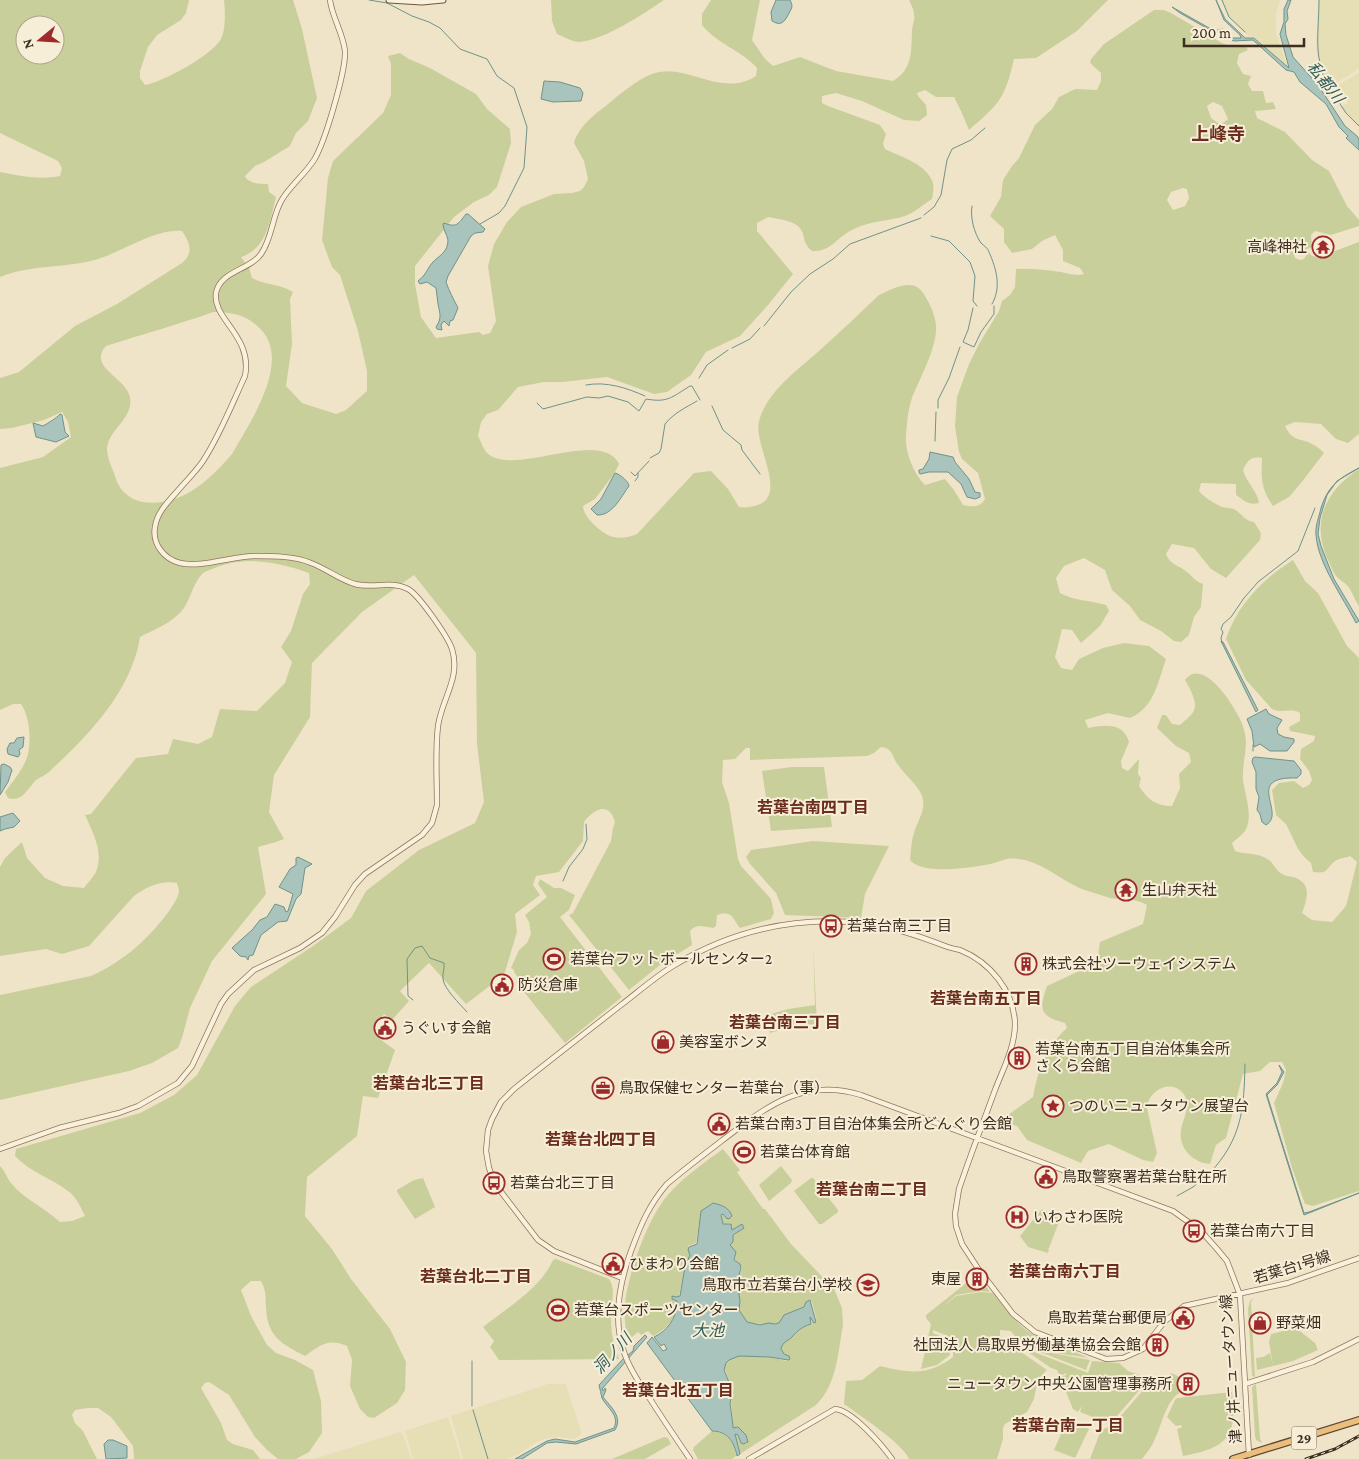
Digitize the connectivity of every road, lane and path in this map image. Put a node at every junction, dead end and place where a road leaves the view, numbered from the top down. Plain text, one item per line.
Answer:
1 (330, 0) edge
2 (389, 0) edge
3 (443, 0) edge
4 (977, 1138) junction
5 (0, 1149) edge
6 (1359, 1258) edge
7 (622, 1278) junction
8 (1240, 1295) junction
9 (1359, 1339) edge
10 (1245, 1384) junction
11 (1359, 1420) edge
12 (1248, 1457) edge
13 (690, 1459) edge
14 (749, 1459) edge
15 (892, 1459) edge
16 (1233, 1459) edge

1 - 5 street
2 - 3 main road
4 - 7 street, 津ノ井ニュータウン線
4 - 7 street, 若葉台1号線
4 - 8 street, 津ノ井ニュータウン線
4 - 8 street, 若葉台1号線
6 - 8 street, 若葉台1号線
7 - 13 street, 津ノ井ニュータウン線
8 - 10 street, 津ノ井ニュータウン線
9 - 10 street
10 - 12 street, 津ノ井ニュータウン線
11 - 12 highway, 29
12 - 16 highway, 29
14 - 15 street

